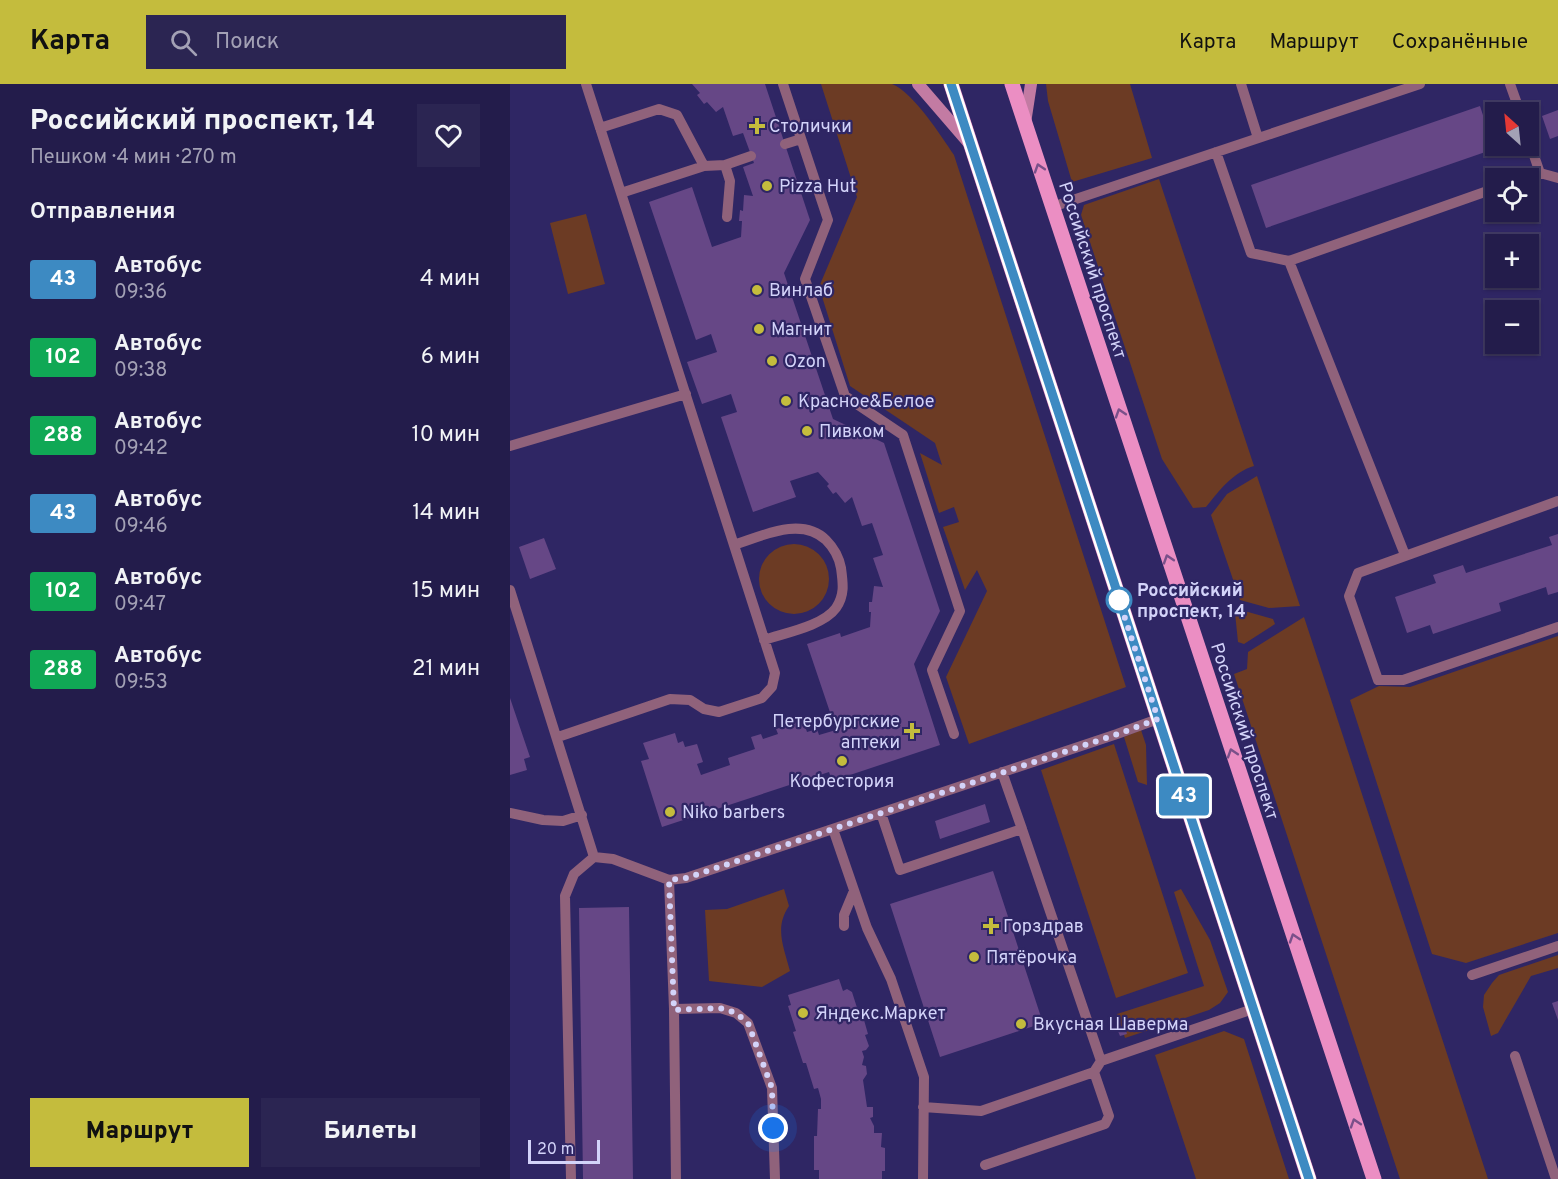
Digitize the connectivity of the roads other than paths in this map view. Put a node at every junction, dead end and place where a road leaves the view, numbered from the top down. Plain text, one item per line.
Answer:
1 (586, 84) edge
2 (783, 84) edge
3 (918, 84) edge
4 (951, 84) edge
5 (1012, 84) edge
6 (1031, 84) edge
7 (1241, 84) edge
8 (1420, 84) edge
9 (1510, 84) edge
10 (1516, 102) edge
11 (1025, 124) junction
12 (600, 128) junction
13 (1258, 138) junction
14 (801, 139) junction
15 (969, 143) junction
16 (785, 144) dead end
17 (1216, 152) junction
18 (751, 156) dead end
19 (1534, 156) edge
20 (725, 165) junction
21 (704, 166) junction
22 (1540, 173) joint
23 (1558, 178) edge
24 (1485, 192) edge
25 (621, 193) junction
26 (1052, 207) junction
27 (727, 217) dead end
28 (1289, 261) junction
29 (686, 394) junction
30 (510, 446) edge
31 (1558, 501) edge
32 (734, 545) junction
33 (1405, 555) junction
34 (510, 590) edge
35 (1558, 627) edge
36 (764, 640) junction
37 (1158, 719) junction
38 (954, 734) dead end
39 (558, 737) junction
40 (1002, 772) junction
41 (510, 813) edge
42 (881, 813) junction
43 (582, 815) junction
44 (833, 829) junction
45 (1022, 829) junction
46 (594, 857) junction
47 (669, 880) junction
48 (854, 891) junction
49 (844, 926) dead end
50 (1558, 946) edge
51 (1472, 975) dead end
52 (1253, 1009) junction
53 (674, 1010) junction
54 (1515, 1056) dead end
55 (1101, 1061) junction
56 (1094, 1072) junction
57 (923, 1107) junction
58 (985, 1165) dead end
59 (571, 1179) edge
60 (676, 1179) edge
61 (775, 1179) edge
62 (923, 1179) edge
63 (1309, 1179) edge
64 (1374, 1179) edge
65 (1556, 1179) edge

1 - 12 lane
2 - 14 lane
3 - 15 street
4 - 15 main road
5 - 11 main road, Российский проспект
6 - 11 street, Российский проспект
7 - 13 lane
8 - 13 lane
9 - 10 lane
26 -> 11 main road, Российский проспект
12 - 21 lane
12 - 25 lane
13 - 17 lane
14 - 16 lane
14 - 38 lane
15 - 37 main road
17 - 26 lane
17 - 28 lane
18 - 20 lane
19 - 22 lane
20 - 21 lane
20 - 27 lane
21 - 25 lane
22 - 23 lane
24 - 28 lane
25 - 29 lane
64 -> 26 main road, Российский проспект
28 - 33 lane
29 - 30 lane
29 - 32 lane
31 - 33 lane
32 - 36 lane
32 - 36 lane
33 - 35 lane
34 - 39 lane
36 - 39 lane
37 - 40 lane
37 - 52 main road
39 - 43 lane
40 - 42 lane
40 - 45 lane
41 - 43 lane
42 - 44 lane
42 - 45 lane
43 - 46 lane
44 - 47 lane
44 - 48 lane
45 - 55 lane
46 - 47 lane
46 - 59 lane
47 - 53 lane
48 - 49 lane
48 - 57 lane
50 - 51 lane
52 - 55 lane
52 - 63 main road
53 - 60 lane
53 - 61 lane
54 - 65 lane
55 - 56 lane
56 - 57 lane
56 - 58 lane
57 - 62 lane

